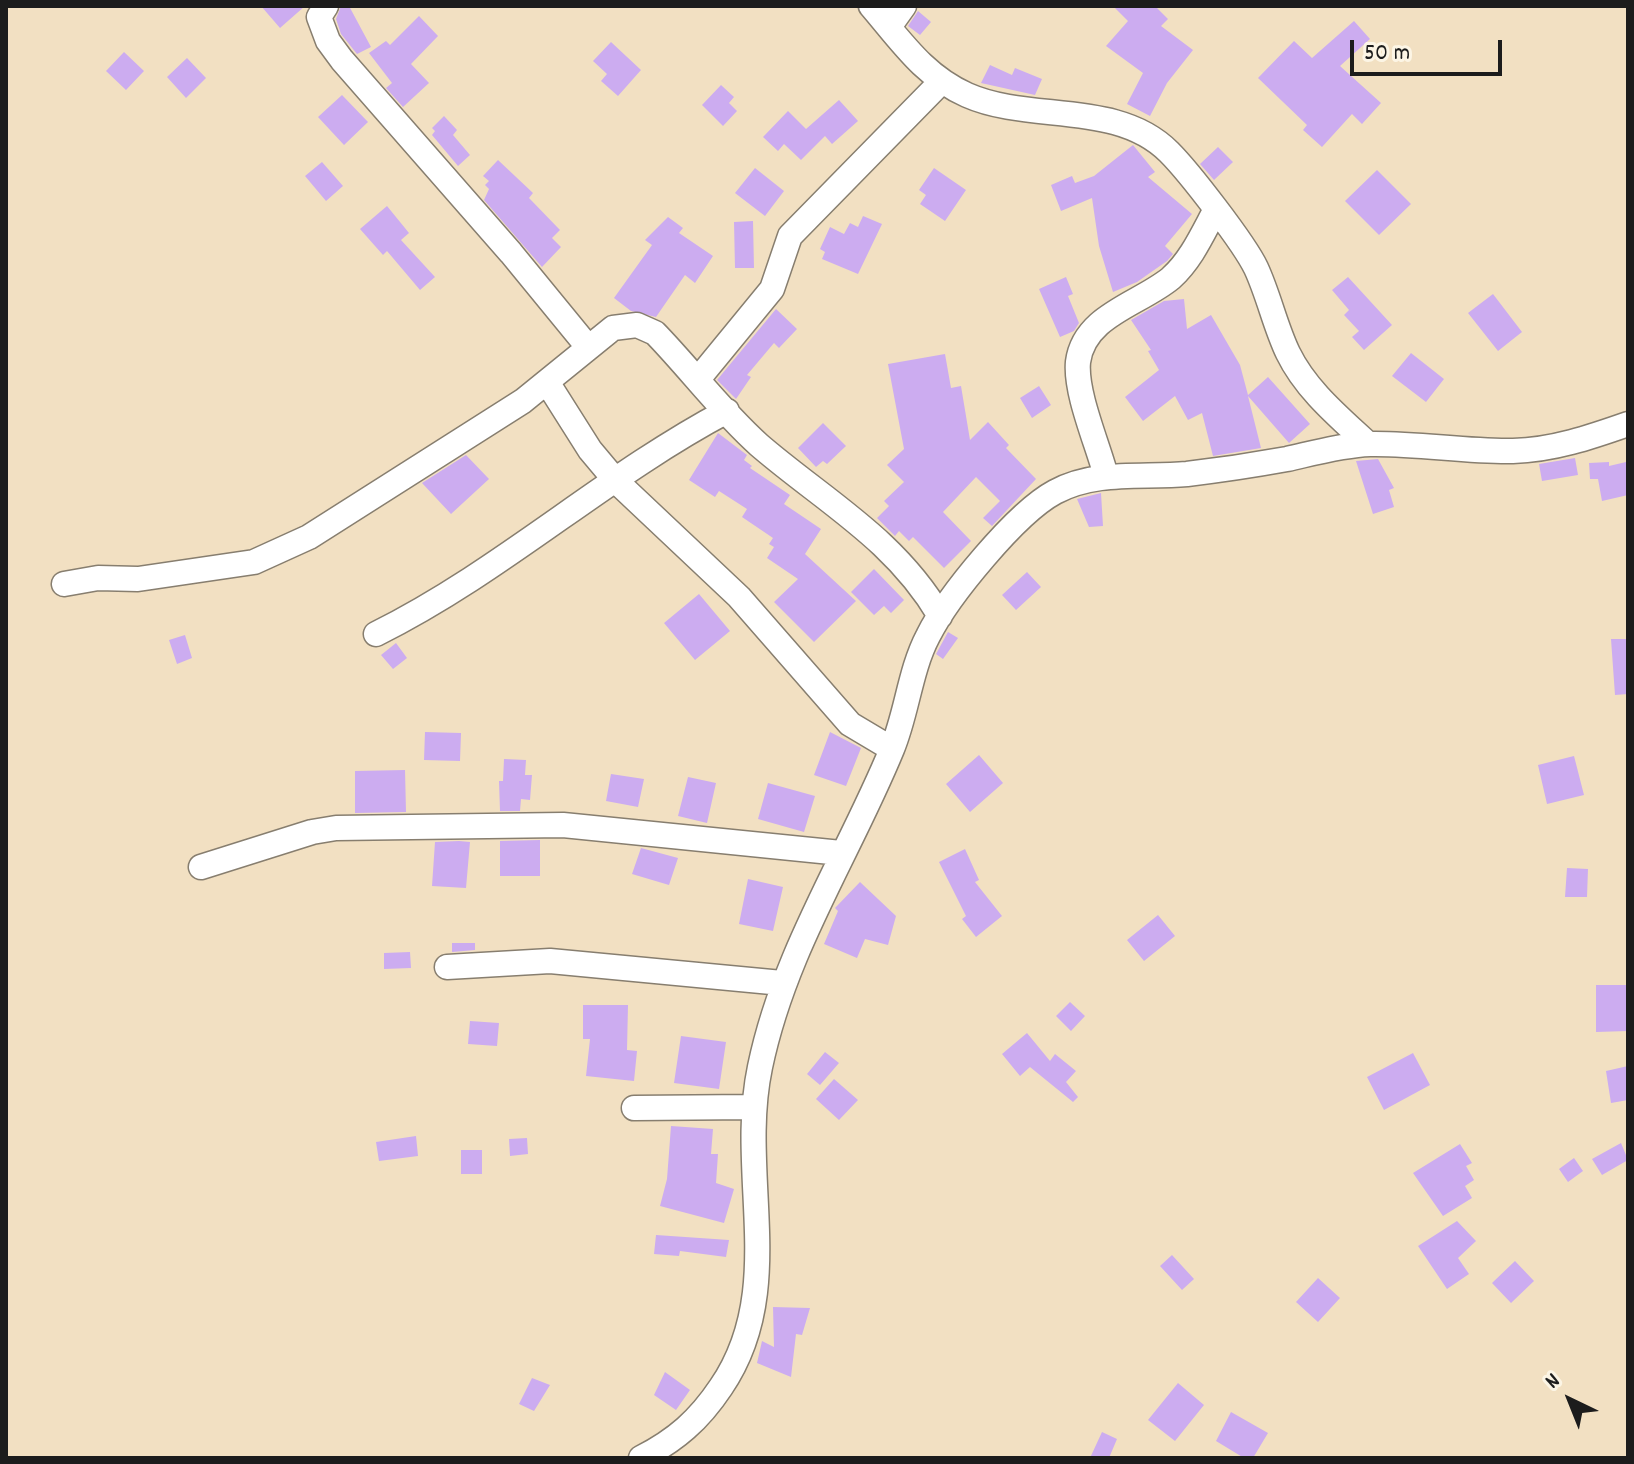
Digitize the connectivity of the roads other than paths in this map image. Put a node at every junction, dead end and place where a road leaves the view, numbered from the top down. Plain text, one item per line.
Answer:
1 (326, 6) edge
2 (871, 6) edge
3 (904, 6) edge
4 (889, 27) junction
5 (941, 82) junction
6 (1215, 211) junction
7 (588, 347) junction
8 (699, 378) junction
9 (547, 382) junction
10 (727, 411) junction
11 (1628, 424) edge
12 (1368, 444) junction
13 (1106, 476) junction
14 (616, 481) junction
15 (64, 584) dead end
16 (940, 616) junction
17 (376, 634) dead end
18 (892, 749) junction
19 (841, 853) junction
20 (201, 867) dead end
21 (447, 967) dead end
22 (782, 983) junction
23 (752, 1107) junction
24 (634, 1108) dead end
25 (641, 1458) edge

1 - 7 street
2 - 4 street
3 - 4 street
4 - 5 street
5 - 6 street
5 - 8 street
6 - 12 street
6 - 13 street
7 - 8 street
7 - 9 street
8 - 10 street
9 - 14 street
9 - 15 street
10 - 14 street
10 - 16 street
11 - 12 street
12 - 13 street
13 - 16 street
14 - 17 street
14 - 18 street
16 - 18 street
18 - 19 street
19 - 20 street
19 - 22 street
21 - 22 street
22 - 23 street
23 - 24 street
23 - 25 street

